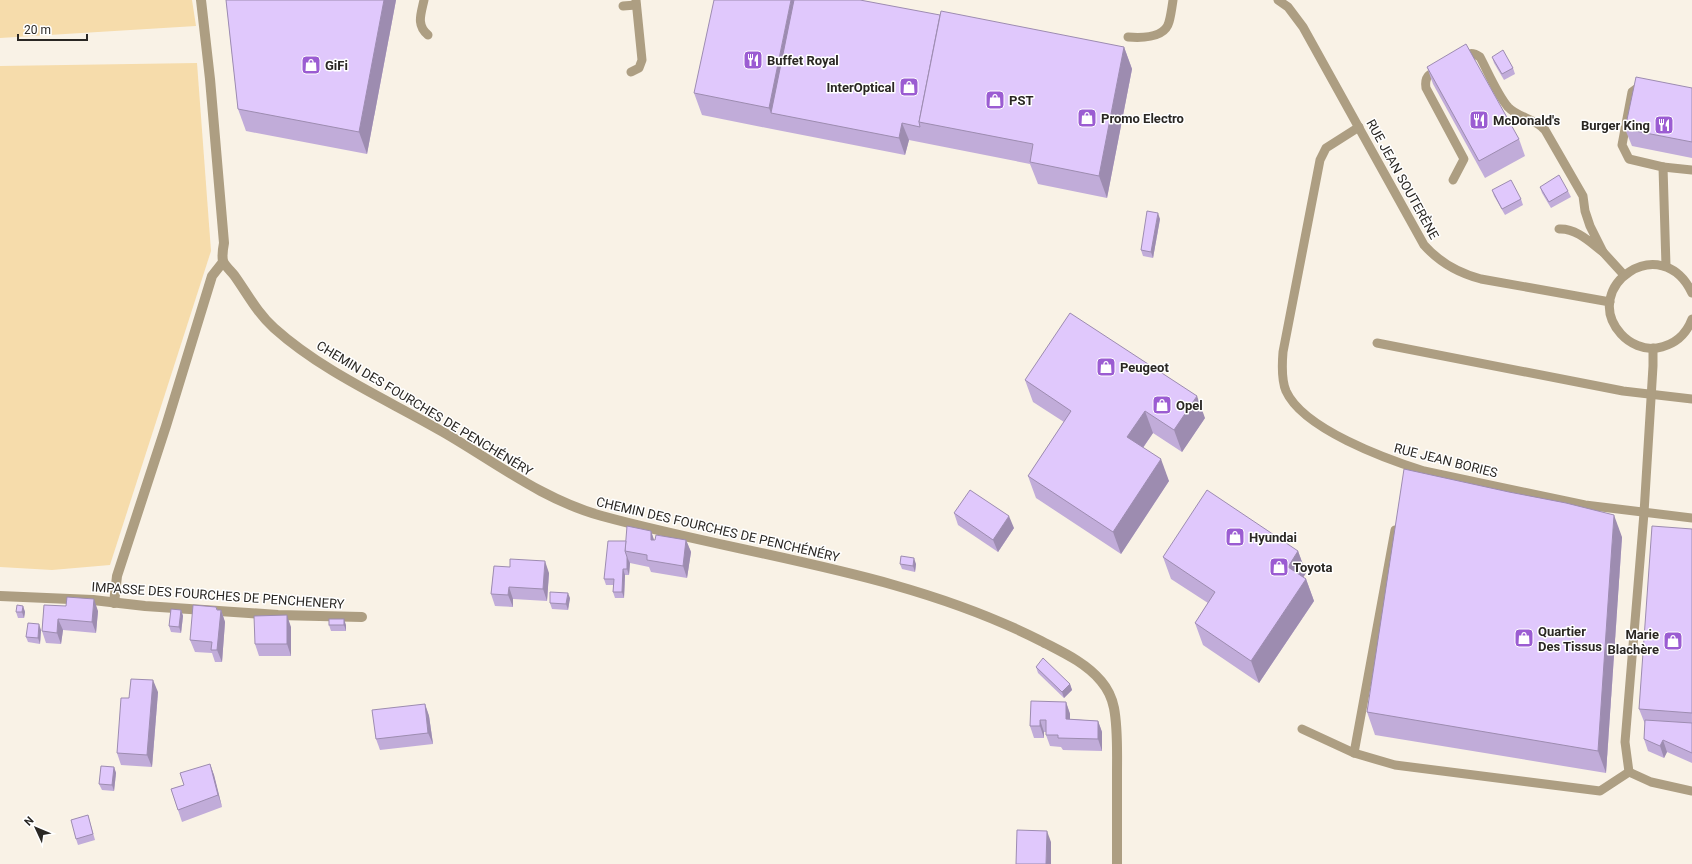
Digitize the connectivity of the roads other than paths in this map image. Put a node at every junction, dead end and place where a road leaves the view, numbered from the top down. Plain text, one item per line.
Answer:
1 (201, 0) edge
2 (424, 0) edge
3 (1173, 0) edge
4 (1278, 0) edge
5 (636, 2) edge
6 (623, 6) dead end
7 (428, 35) dead end
8 (1128, 38) dead end
9 (630, 72) dead end
10 (1655, 81) edge
11 (1359, 127) junction
12 (1663, 166) junction
13 (1692, 170) edge
14 (1453, 180) dead end
15 (1559, 229) dead end
16 (1603, 252) junction
17 (223, 262) junction
18 (1666, 266) junction
19 (1624, 275) junction
20 (1690, 281) edge
21 (1692, 293) edge
22 (1610, 302) junction
23 (1692, 318) edge
24 (1377, 343) dead end
25 (1653, 348) junction
26 (1651, 395) junction
27 (1692, 399) edge
28 (1644, 513) junction
29 (1692, 518) edge
30 (1396, 523) edge
31 (0, 596) edge
32 (114, 603) junction
33 (362, 617) dead end
34 (1302, 729) dead end
35 (1354, 753) junction
36 (1629, 772) junction
37 (1692, 792) edge
38 (1116, 864) edge

1 - 17 street
2 - 7 lane
3 - 8 lane
4 - 11 lane, RUE JEAN SOUTERÈNE
5 - 6 lane
5 - 9 lane
10 - 12 lane
11 - 22 lane, RUE JEAN SOUTERÈNE
11 - 28 lane, RUE JEAN BORIES
12 - 13 lane
12 - 18 lane
14 - 16 lane
15 - 16 lane
16 - 19 lane
17 - 32 street
17 - 38 street, CHEMIN DES FOURCHES DE PENCHÉNÉRY
18 - 19 lane
18 - 20 lane
19 - 22 lane
20 - 21 lane
22 - 25 lane
23 - 25 lane
24 - 26 lane
25 - 26 lane
26 - 27 lane
26 - 28 lane
28 - 29 lane, RUE JEAN BORIES
28 - 36 lane
30 - 35 lane
31 - 32 street, IMPASSE DES FOURCHES DE PENCHENERY
32 - 33 street, IMPASSE DES FOURCHES DE PENCHENERY
34 - 35 lane
35 - 36 lane
36 - 37 lane

